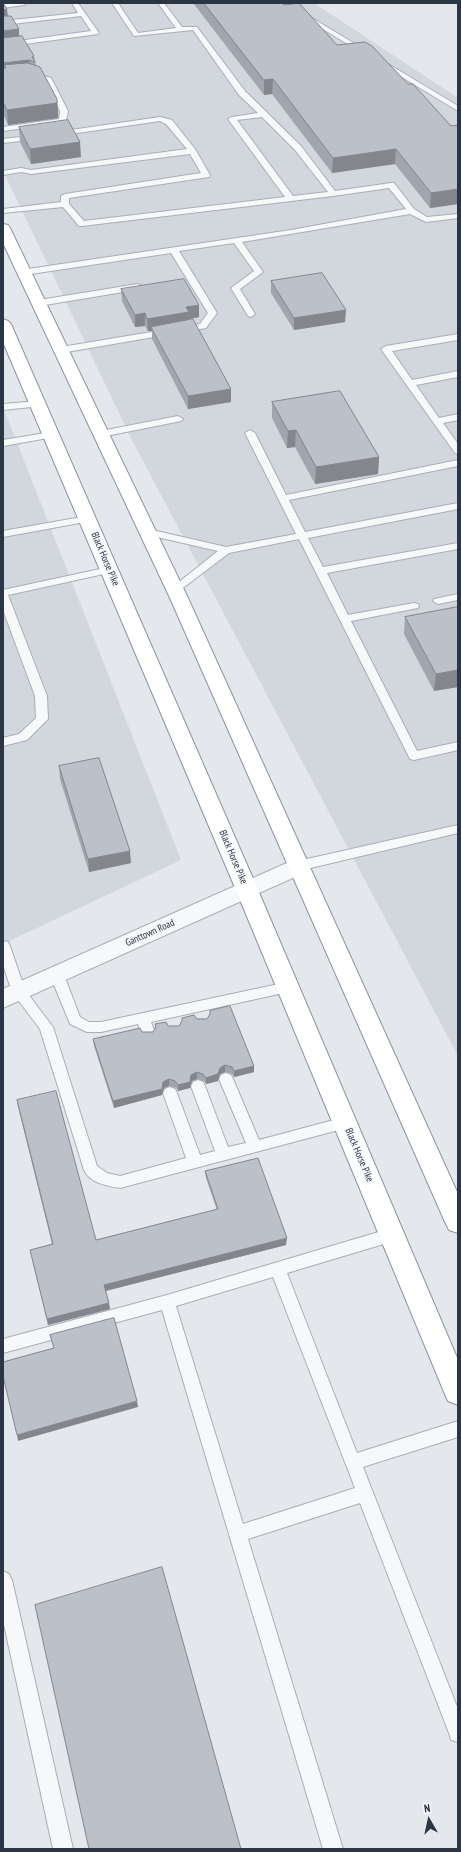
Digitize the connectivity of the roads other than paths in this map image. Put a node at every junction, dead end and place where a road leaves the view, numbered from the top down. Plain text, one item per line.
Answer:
1 (24, 3) edge
2 (75, 3) edge
3 (115, 3) edge
4 (161, 3) edge
5 (290, 3) edge
6 (3, 6) edge
7 (84, 14) junction
8 (3, 23) edge
9 (180, 29) junction
10 (3, 45) edge
11 (3, 76) edge
12 (458, 109) edge
13 (264, 114) junction
14 (3, 129) edge
15 (3, 141) edge
16 (192, 151) junction
17 (3, 173) edge
18 (333, 194) junction
19 (290, 198) junction
20 (65, 204) junction
21 (3, 211) edge
22 (411, 211) junction
23 (458, 216) edge
24 (3, 228) edge
25 (236, 240) junction
26 (173, 249) junction
27 (24, 272) junction
28 (145, 286) edge
29 (39, 303) junction
30 (251, 314) dead end
31 (4, 327) edge
32 (458, 337) edge
33 (61, 350) junction
34 (458, 374) edge
35 (410, 383) junction
36 (38, 404) junction
37 (3, 407) edge
38 (458, 417) edge
39 (178, 419) dead end
40 (437, 421) junction
41 (250, 433) dead end
42 (101, 434) junction
43 (51, 435) junction
44 (3, 443) edge
45 (458, 451) edge
46 (458, 463) edge
47 (284, 498) junction
48 (458, 506) edge
49 (88, 520) junction
50 (148, 532) junction
51 (3, 534) edge
52 (303, 536) junction
53 (458, 546) edge
54 (226, 550) junction
55 (109, 570) junction
56 (321, 571) junction
57 (175, 589) junction
58 (3, 594) edge
59 (458, 597) edge
60 (438, 601) dead end
61 (414, 606) dead end
62 (345, 619) junction
63 (3, 742) edge
64 (458, 746) edge
65 (458, 829) edge
66 (298, 866) junction
67 (247, 890) junction
68 (3, 946) edge
69 (57, 975) junction
70 (288, 987) junction
71 (11, 995) edge
72 (197, 1007) junction
73 (169, 1013) junction
74 (143, 1018) junction
75 (202, 1020) edge
76 (174, 1027) edge
77 (148, 1033) edge
78 (226, 1079) dead end
79 (198, 1086) dead end
80 (170, 1093) dead end
81 (345, 1123) junction
82 (254, 1146) junction
83 (224, 1154) junction
84 (195, 1162) junction
85 (458, 1222) edge
86 (392, 1235) junction
87 (278, 1269) junction
88 (166, 1302) junction
89 (3, 1346) edge
90 (458, 1392) edge
91 (458, 1429) edge
92 (353, 1462) junction
93 (365, 1494) junction
94 (237, 1534) junction
95 (3, 1580) edge
96 (458, 1733) edge
97 (63, 1849) edge
98 (333, 1849) edge

1 - 6 lane
2 - 7 lane
3 - 9 lane
4 - 9 lane
5 - 12 lane
7 - 8 lane
7 - 10 lane
9 - 13 lane
11 - 14 lane
13 - 18 lane
13 - 19 lane
15 - 16 lane
16 - 17 lane
16 - 20 lane
18 - 19 lane
18 - 22 lane
19 - 20 lane
20 - 21 lane
22 - 23 lane
22 - 25 lane
24 - 27 highway
25 - 26 lane
25 - 30 lane
26 - 27 lane
26 - 33 lane
27 - 29 highway
28 - 29 lane
29 - 33 highway
31 - 36 highway, Black Horse Pike
32 - 35 lane
33 - 42 highway
34 - 35 lane
35 - 40 lane
36 - 37 lane
36 - 43 highway, Black Horse Pike
38 - 40 lane
39 - 42 lane
40 - 45 lane
41 - 47 lane
42 - 50 highway
43 - 44 lane
43 - 49 highway, Black Horse Pike
46 - 47 lane
47 - 52 lane
48 - 52 lane
49 - 51 lane
49 - 55 highway, Black Horse Pike
50 - 54 lane
50 - 57 highway
52 - 54 lane
52 - 56 lane
53 - 56 lane
54 - 57 lane
55 - 58 lane
55 - 67 highway, Black Horse Pike
56 - 62 lane
57 - 66 highway
58 - 63 lane
59 - 60 lane
61 - 62 lane
62 - 64 lane
65 - 66 lane
66 - 67 street, Ganttown Road
66 - 85 highway
67 - 69 street, Ganttown Road
67 - 70 highway, Black Horse Pike
68 - 71 lane
69 - 71 street, Ganttown Road
69 - 74 lane
70 - 72 lane
70 - 81 highway, Black Horse Pike
71 - 84 lane
72 - 73 lane
72 - 75 lane
73 - 74 lane
73 - 76 lane
74 - 77 lane
78 - 82 lane
79 - 83 lane
80 - 84 lane
81 - 82 lane
81 - 86 highway, Black Horse Pike
82 - 83 lane
83 - 84 lane
86 - 87 lane
86 - 90 highway, Black Horse Pike
87 - 88 lane
87 - 92 lane
88 - 89 lane
88 - 94 lane
91 - 92 lane
92 - 93 lane
93 - 94 lane
93 - 96 lane
94 - 98 lane
95 - 97 lane

